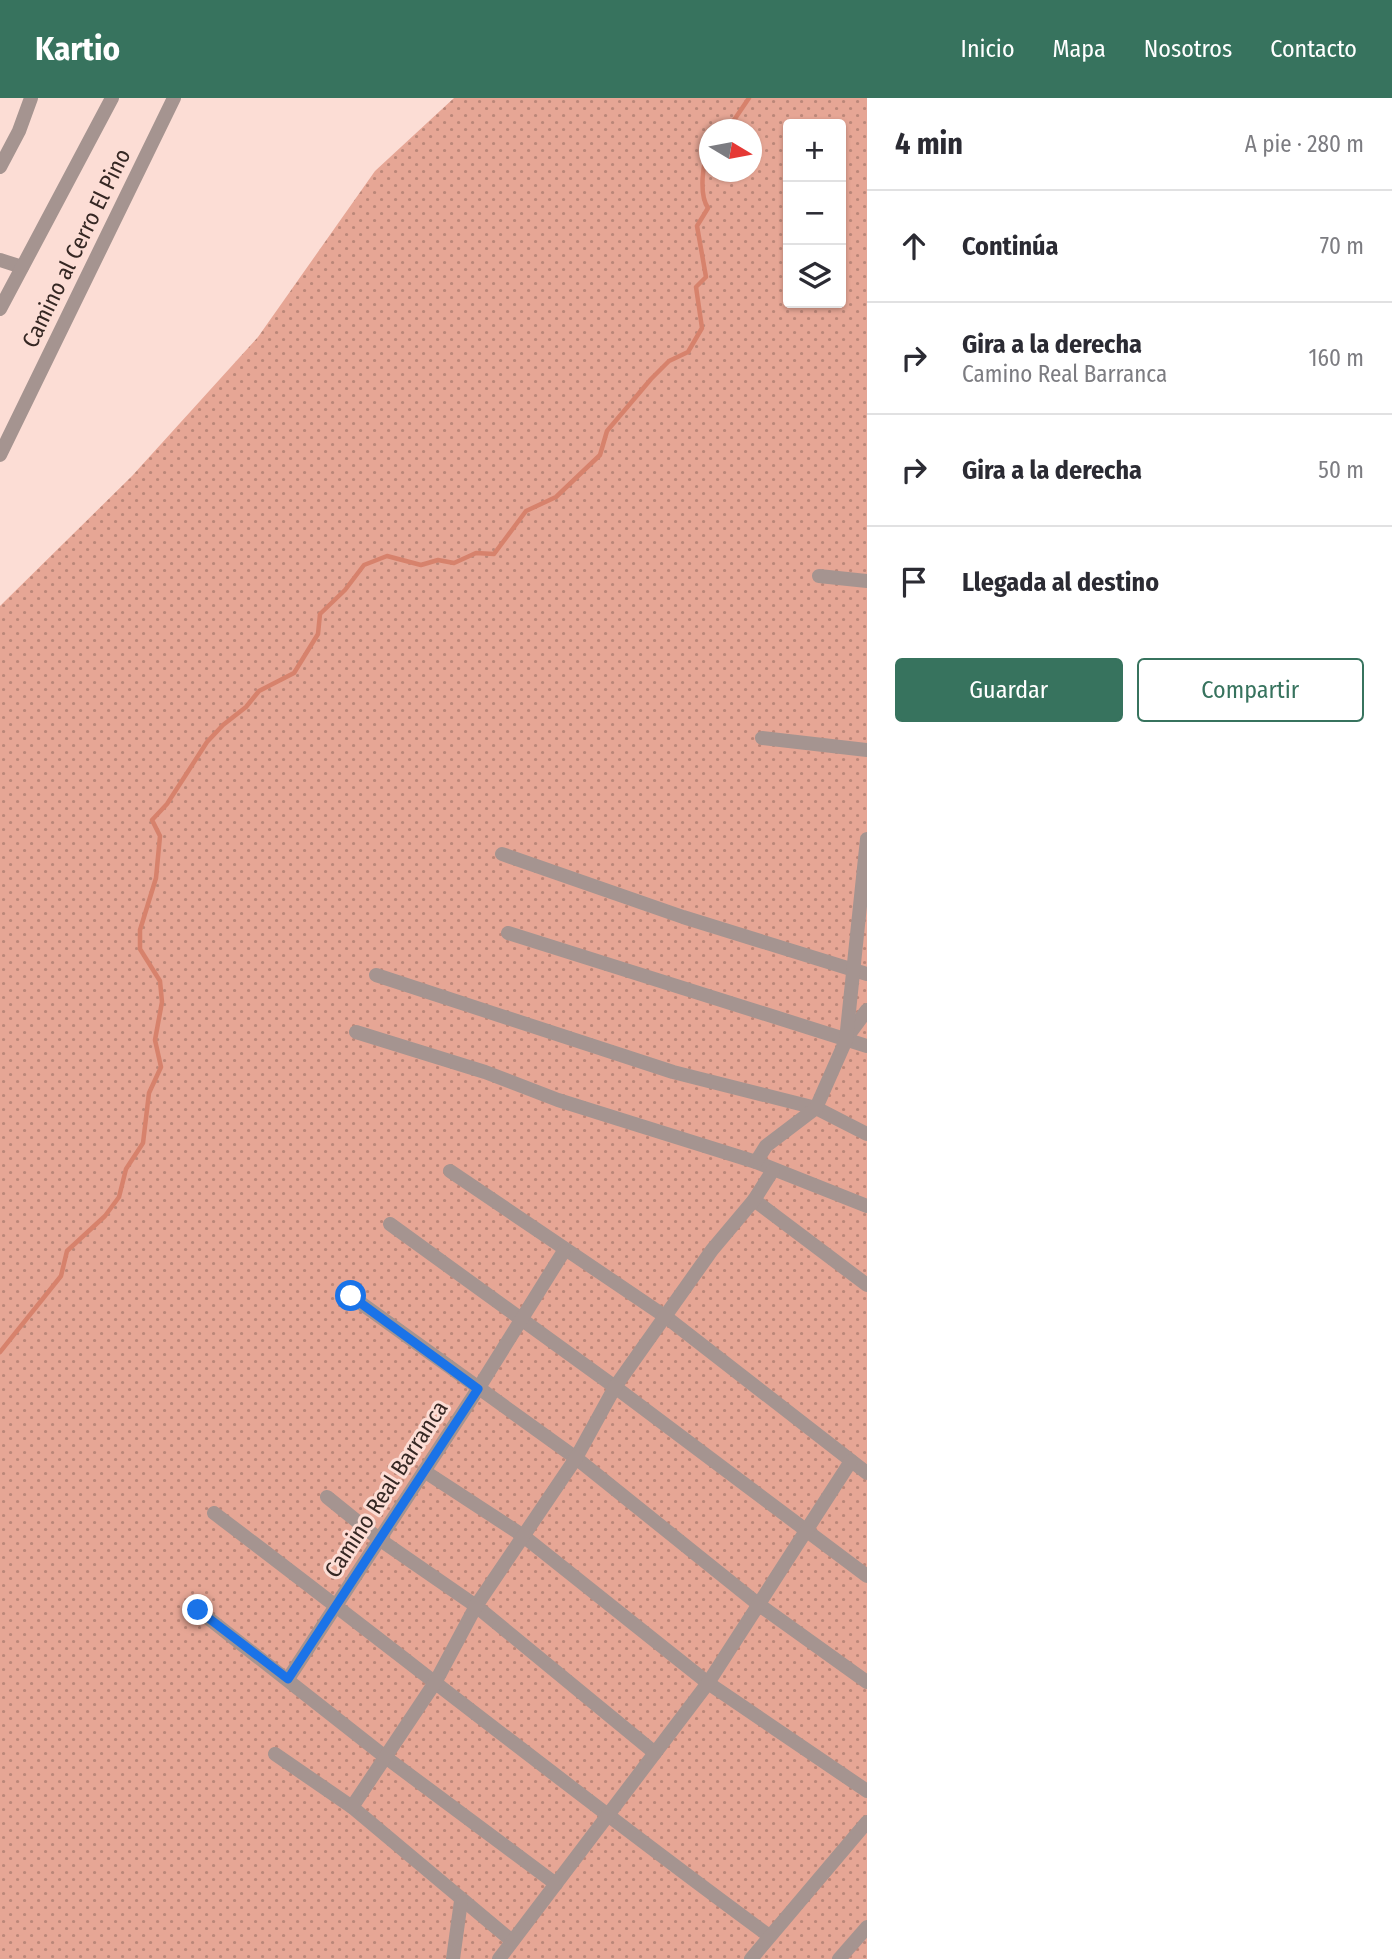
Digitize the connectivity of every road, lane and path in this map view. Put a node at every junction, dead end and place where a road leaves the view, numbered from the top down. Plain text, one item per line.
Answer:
1 (32, 98) edge
2 (112, 98) edge
3 (174, 98) edge
4 (0, 167) edge
5 (0, 260) edge
6 (22, 267) junction
7 (0, 309) edge
8 (0, 455) edge
9 (819, 576) dead end
10 (867, 581) edge
11 (762, 738) dead end
12 (867, 750) edge
13 (867, 839) edge
14 (502, 854) dead end
15 (863, 921) edge
16 (508, 933) dead end
17 (860, 972) edge
18 (376, 975) dead end
19 (867, 1010) edge
20 (356, 1032) dead end
21 (846, 1040) junction
22 (867, 1046) edge
23 (816, 1108) junction
24 (867, 1134) edge
25 (757, 1163) junction
26 (773, 1170) junction
27 (450, 1171) dead end
28 (754, 1200) junction
29 (867, 1206) edge
30 (390, 1224) dead end
31 (564, 1251) junction
32 (867, 1285) edge
33 (351, 1296) dead end
34 (666, 1317) junction
35 (522, 1318) junction
36 (615, 1387) junction
37 (478, 1389) junction
38 (576, 1458) junction
39 (851, 1461) junction
40 (424, 1471) junction
41 (867, 1473) edge
42 (327, 1497) dead end
43 (214, 1513) dead end
44 (805, 1531) junction
45 (522, 1535) junction
46 (379, 1539) junction
47 (867, 1576) edge
48 (758, 1604) junction
49 (336, 1606) junction
50 (476, 1606) junction
51 (198, 1610) dead end
52 (288, 1679) junction
53 (436, 1681) junction
54 (867, 1682) edge
55 (708, 1683) junction
56 (655, 1753) junction
57 (275, 1754) dead end
58 (384, 1756) junction
59 (867, 1791) edge
60 (352, 1807) junction
61 (606, 1817) junction
62 (867, 1822) edge
63 (556, 1884) junction
64 (461, 1901) junction
65 (867, 1927) edge
66 (768, 1935) junction
67 (512, 1941) junction
68 (453, 1959) edge
69 (499, 1959) edge
70 (751, 1959) edge
71 (839, 1959) edge

1 - 4 street
2 - 6 street
3 - 8 street, Camino al Cerro El Pino
5 - 6 street
6 - 7 street
9 - 10 street
11 - 12 street
13 - 15 street
14 - 17 street
15 - 17 street
16 - 21 street
17 - 21 street
18 - 23 street
19 - 21 street
20 - 25 street
21 - 22 street
21 - 23 street
23 - 24 street
23 - 25 street
25 - 26 street
26 - 28 street
26 - 29 street
27 - 31 street
28 - 32 street
28 - 34 street
30 - 35 street
31 - 34 street
31 - 35 street, Camino Real Barranca
33 - 37 street
34 - 36 street
34 - 39 street
35 - 36 street
35 - 37 street, Camino Real Barranca
36 - 38 street
36 - 44 street
37 - 38 street
37 - 40 street, Camino Real Barranca
38 - 45 street
38 - 48 street
39 - 41 street
39 - 44 street
40 - 45 street
40 - 46 street, Camino Real Barranca
42 - 46 street
43 - 49 street
44 - 47 street
44 - 48 street
45 - 50 street
45 - 55 street
46 - 49 street, Camino Real Barranca
46 - 50 street
48 - 54 street
48 - 55 street
49 - 52 street, Camino Real Barranca
49 - 53 street
50 - 53 street
50 - 56 street
51 - 52 street
52 - 58 street
53 - 58 street
53 - 61 street
55 - 56 street
55 - 59 street
56 - 61 street
57 - 60 street
58 - 60 street
58 - 63 street
60 - 64 street
61 - 63 street
61 - 66 street
62 - 66 street
63 - 67 street
64 - 67 street
64 - 68 street
65 - 71 street
66 - 70 street
67 - 69 street

